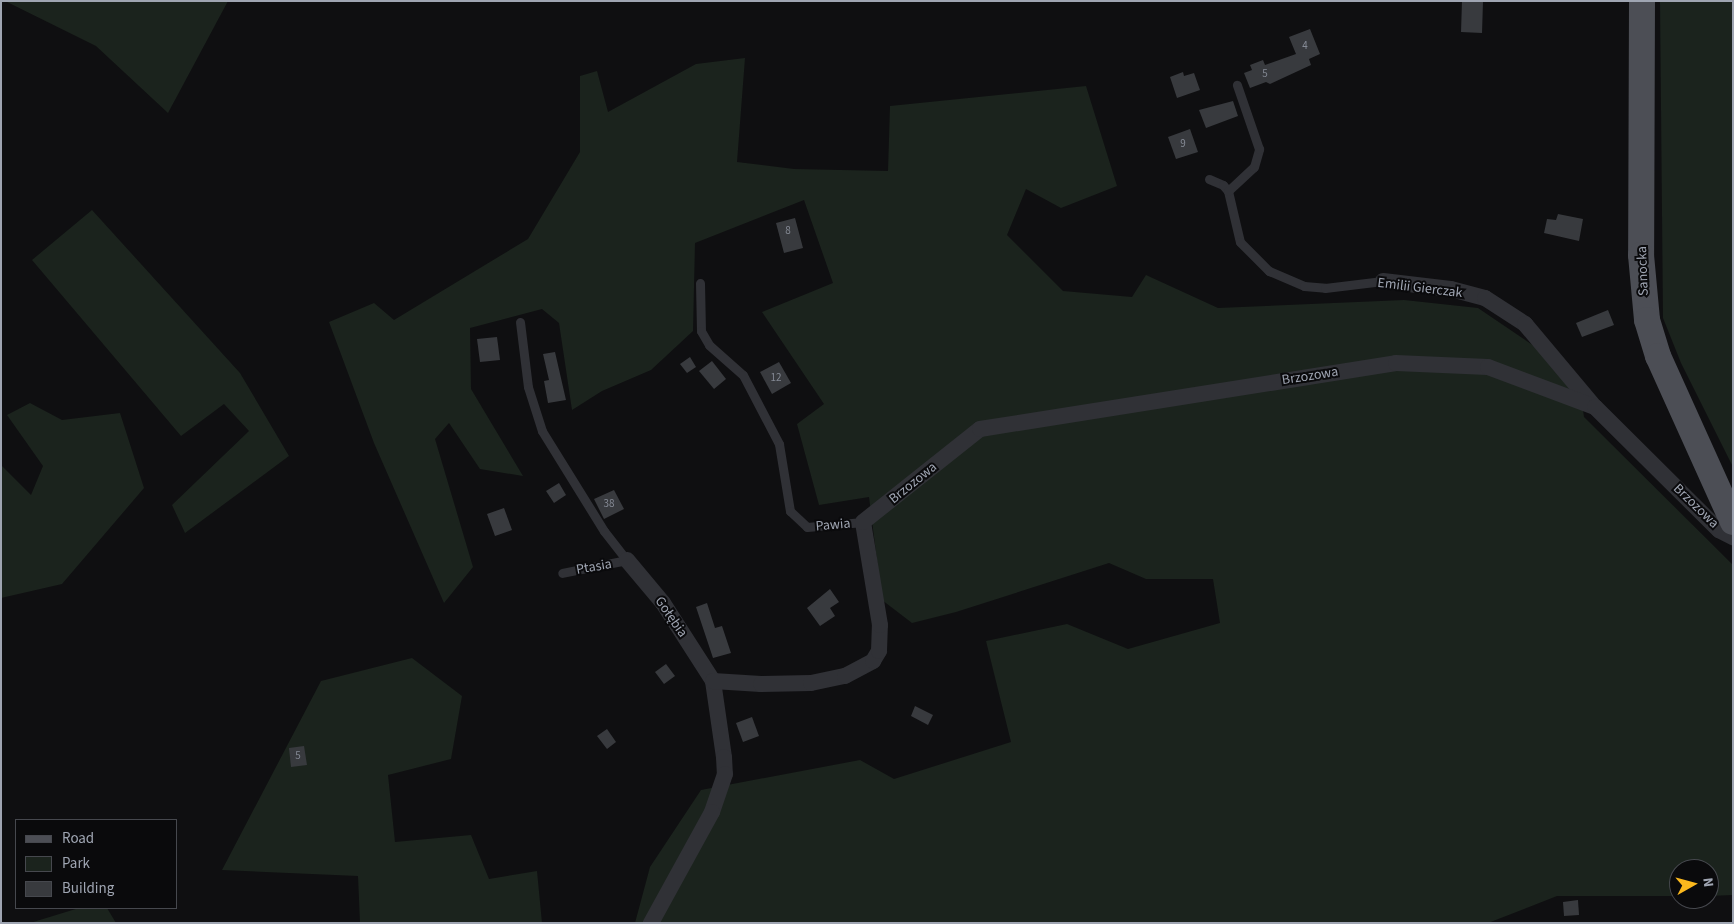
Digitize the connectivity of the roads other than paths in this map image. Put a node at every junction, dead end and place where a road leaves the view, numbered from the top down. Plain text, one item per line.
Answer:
1 (1642, 1) edge
2 (1237, 85) dead end
3 (1209, 179) dead end
4 (1228, 191) junction
5 (1383, 281) joint
6 (700, 283) dead end
7 (520, 322) dead end
8 (1595, 407) junction
9 (863, 522) junction
10 (1733, 522) edge
11 (1733, 537) edge
12 (627, 560) junction
13 (562, 573) dead end
14 (713, 681) junction
15 (651, 923) edge

1 - 10 main road, Sanocka
2 - 4 lane
3 - 4 lane
4 - 5 lane, Emilii Gierczak
5 - 8 street, Emilii Gierczak
6 - 9 lane, Pawia
7 - 12 lane, Gołębia
8 - 9 street, Brzozowa
8 - 11 street, Brzozowa
9 - 14 street, Pawia
12 - 13 lane, Ptasia
12 - 14 street, Gołębia
14 - 15 street, Gołębia

